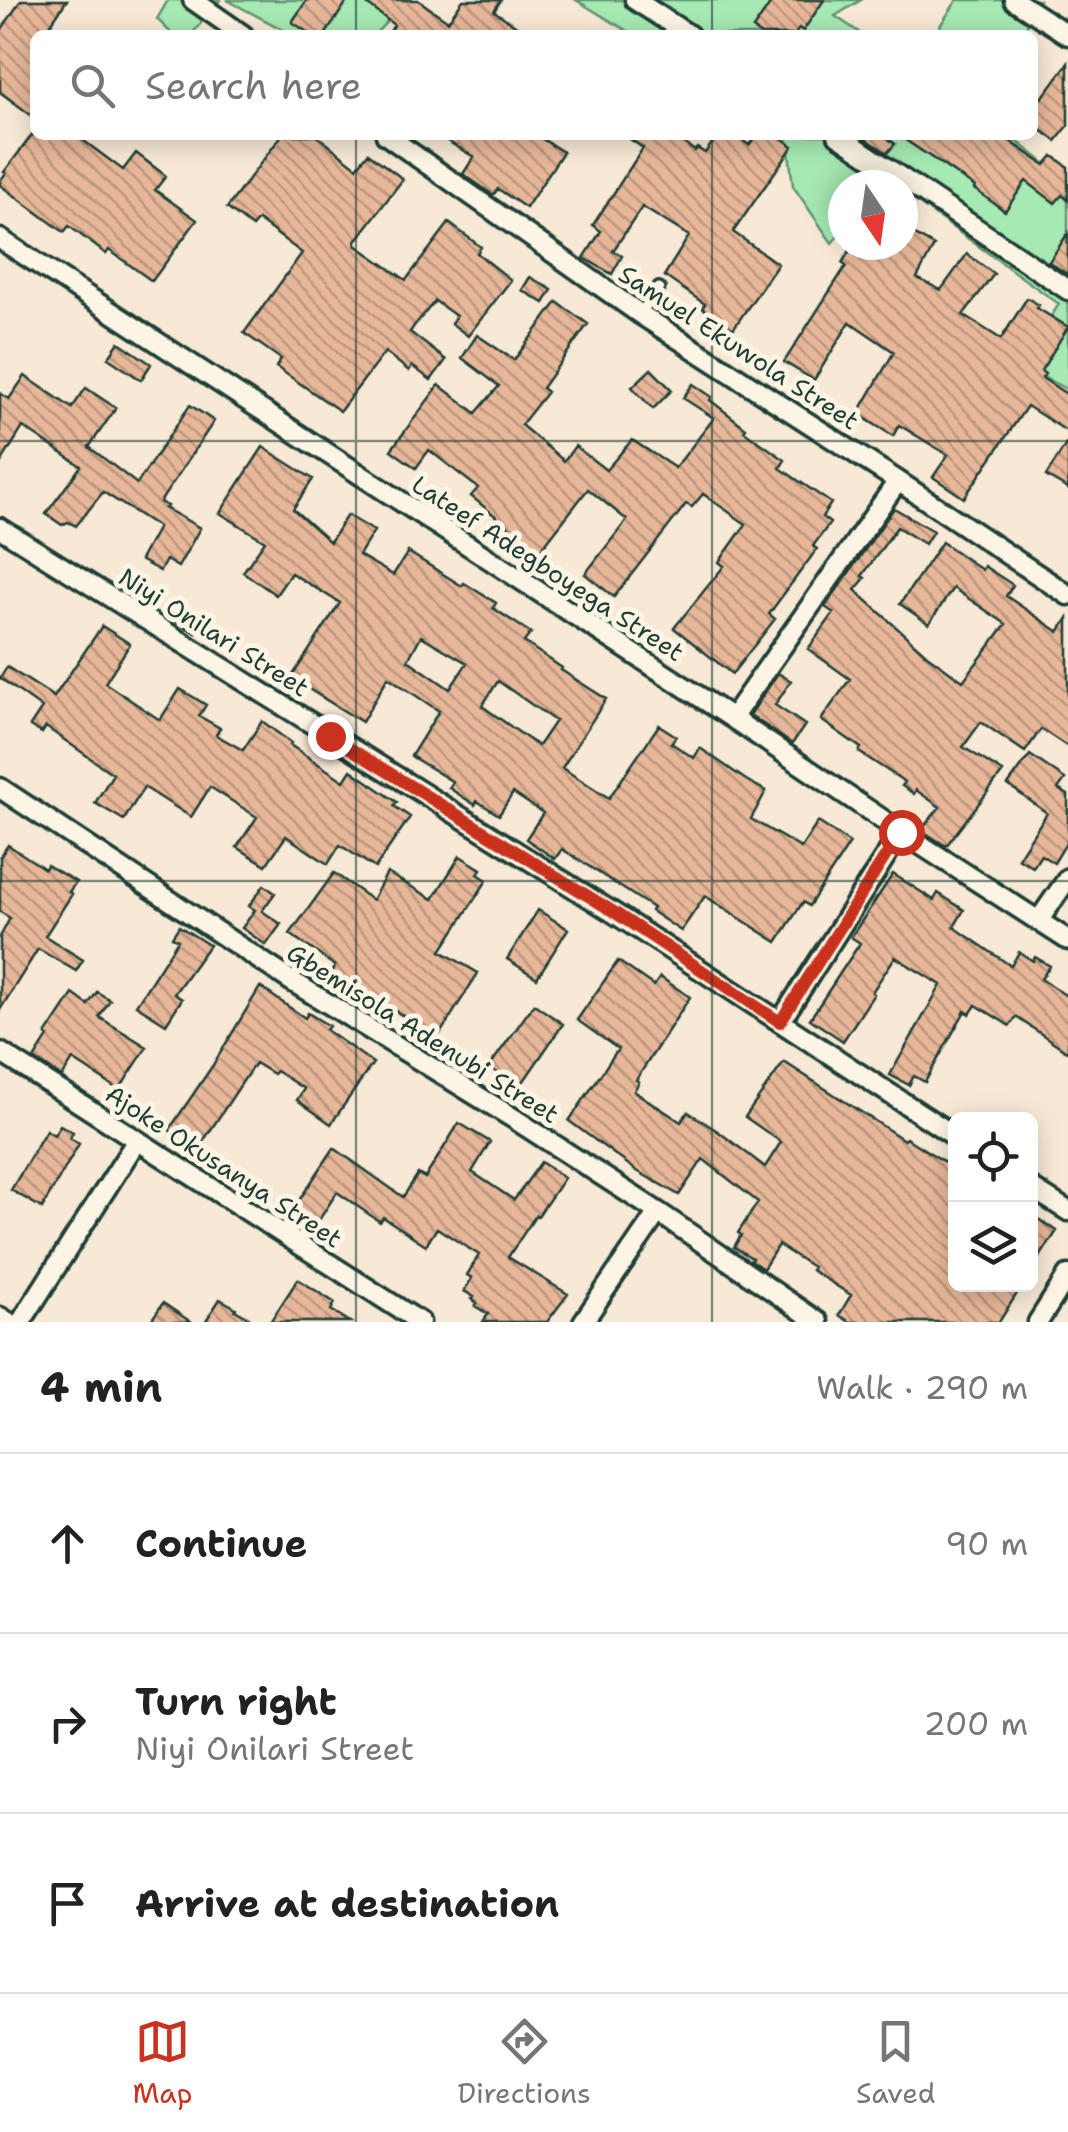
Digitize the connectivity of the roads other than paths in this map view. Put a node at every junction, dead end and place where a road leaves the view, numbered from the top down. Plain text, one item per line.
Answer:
1 (192, 0) edge
2 (635, 0) edge
3 (1014, 0) edge
4 (236, 30) edge
5 (681, 30) edge
6 (1068, 35) edge
7 (393, 140) edge
8 (845, 140) edge
9 (0, 239) edge
10 (659, 288) dead end
11 (1068, 290) edge
12 (640, 314) junction
13 (898, 481) junction
14 (0, 528) edge
15 (1068, 595) edge
16 (732, 718) junction
17 (0, 788) edge
18 (901, 832) junction
19 (1068, 878) edge
20 (1039, 920) junction
21 (1068, 940) edge
22 (780, 1022) junction
23 (0, 1052) edge
24 (948, 1132) edge
25 (137, 1140) junction
26 (1038, 1191) edge
27 (658, 1212) junction
28 (1068, 1212) edge
29 (1068, 1274) edge
30 (0, 1317) edge
31 (8, 1322) edge
32 (21, 1322) edge
33 (420, 1322) edge
34 (583, 1322) edge
35 (818, 1322) edge
36 (1038, 1322) edge

1 - 4 street
2 - 5 street
3 - 6 street
7 - 12 street, Samuel Ekuwola Street
8 - 11 street
9 - 16 street, Lateef Adegboyega Street
10 - 12 lane
12 - 13 street, Samuel Ekuwola Street
13 - 15 street, Samuel Ekuwola Street
13 - 16 street
14 - 22 street, Niyi Onilari Street
16 - 18 street, Lateef Adegboyega Street
17 - 27 street, Gbemisola Adenubi Street
18 - 20 street, Lateef Adegboyega Street
18 - 22 street
19 - 20 street
20 - 21 street, Lateef Adegboyega Street
22 - 24 street, Niyi Onilari Street
23 - 25 street, Ajoke Okusanya Street
25 - 32 street
25 - 33 street, Ajoke Okusanya Street
26 - 28 street
27 - 34 street
27 - 35 street, Gbemisola Adenubi Street
29 - 36 street
30 - 31 street

